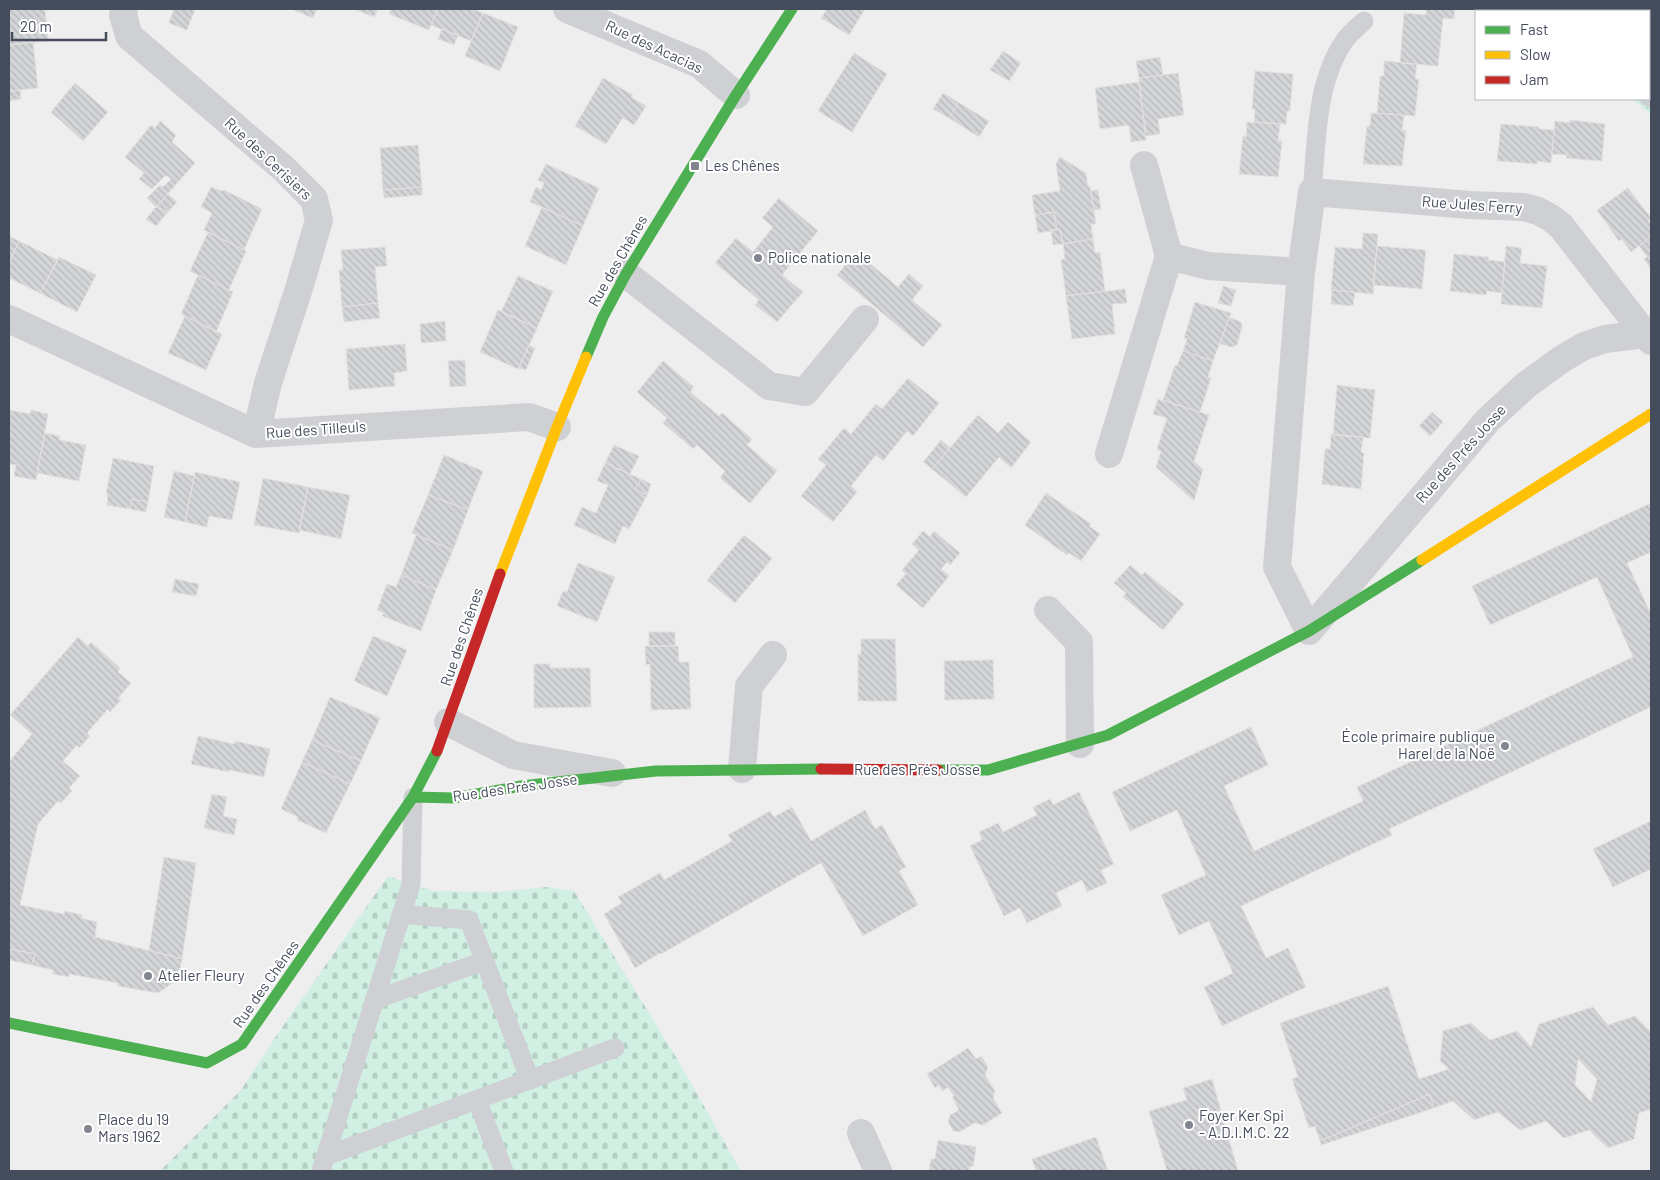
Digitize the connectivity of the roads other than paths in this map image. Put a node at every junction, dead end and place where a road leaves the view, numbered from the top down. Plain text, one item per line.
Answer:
1 (124, 9) edge
2 (567, 9) edge
3 (792, 9) edge
4 (1364, 21) dead end
5 (736, 95) junction
6 (1144, 165) dead end
7 (1312, 192) junction
8 (1169, 256) junction
9 (1301, 272) junction
10 (626, 274) junction
11 (9, 319) edge
12 (865, 319) dead end
13 (1649, 336) edge
14 (1651, 414) edge
15 (557, 427) junction
16 (256, 434) junction
17 (1109, 454) dead end
18 (1048, 610) dead end
19 (1308, 631) junction
20 (773, 655) dead end
21 (448, 722) junction
22 (1080, 744) junction
23 (742, 769) junction
24 (616, 774) junction
25 (413, 797) junction
26 (401, 914) junction
27 (484, 960) junction
28 (374, 1000) junction
29 (9, 1023) edge
30 (615, 1048) dead end
31 (530, 1080) junction
32 (477, 1100) junction
33 (861, 1133) dead end
34 (324, 1164) edge
35 (504, 1171) edge
36 (878, 1171) edge

1 - 16 street, Rue des Cerisiers
2 - 5 street, Rue des Acacias
3 - 5 street, Rue des Chênes
4 - 7 lane
5 - 10 street, Rue des Chênes
6 - 8 street
7 - 9 street
7 - 13 street, Rue Jules Ferry
8 - 9 street
8 - 17 street
9 - 19 street
10 - 12 street
10 - 15 street, Rue des Chênes
11 - 16 street, Rue des Tilleuls
13 - 19 street, Rue des Prés Josse
14 - 19 street, Rue des Prés Josse
15 - 16 street, Rue des Tilleuls
15 - 21 street, Rue des Chênes
18 - 22 street
19 - 22 street, Rue des Prés Josse
20 - 23 street
21 - 24 street, Rue des Prés Josse
21 - 25 street, Rue des Chênes
22 - 23 street, Rue des Prés Josse
23 - 24 street, Rue des Prés Josse
24 - 25 street, Rue des Prés Josse
25 - 26 lane
25 - 29 street, Rue des Chênes
26 - 27 lane
26 - 28 lane
27 - 28 lane
27 - 31 lane
28 - 34 lane
30 - 31 lane
31 - 32 lane
32 - 34 lane
32 - 35 lane
33 - 36 street

